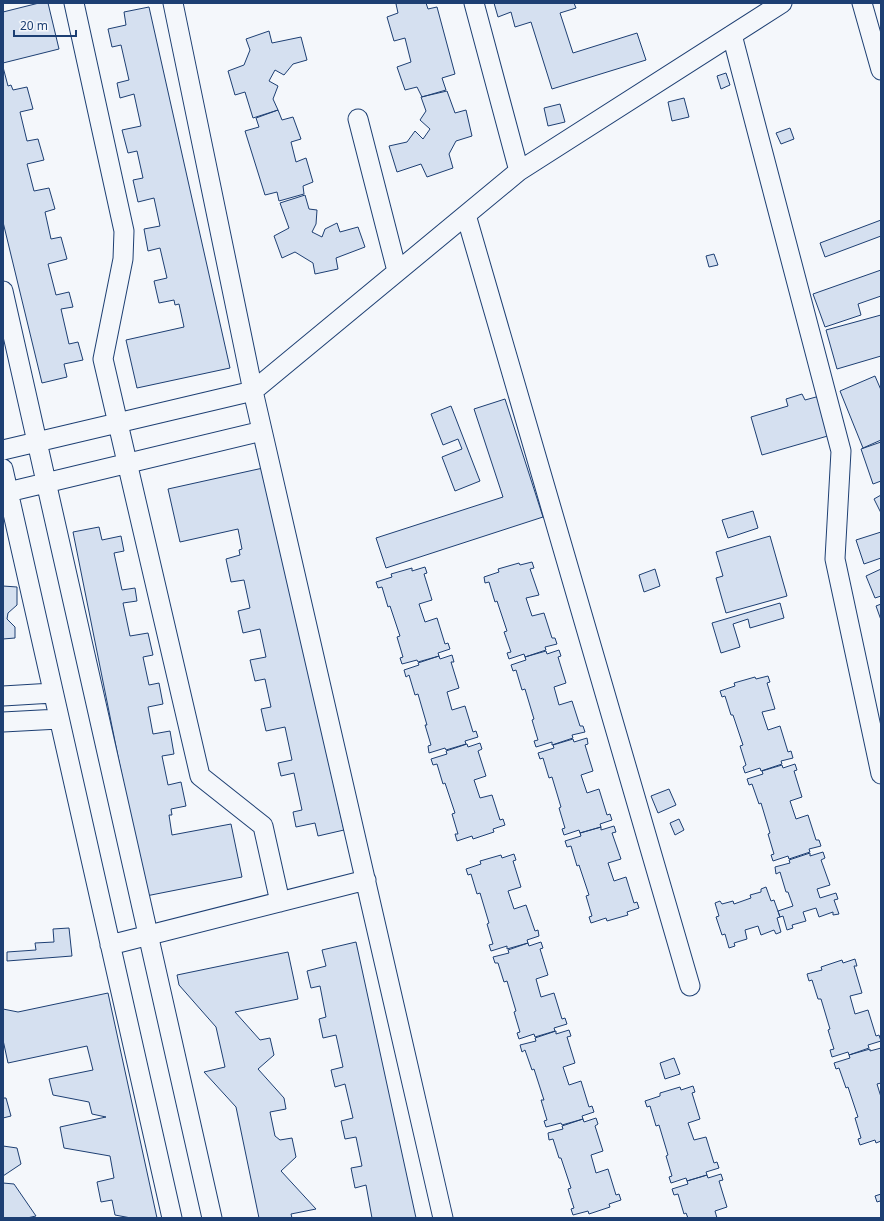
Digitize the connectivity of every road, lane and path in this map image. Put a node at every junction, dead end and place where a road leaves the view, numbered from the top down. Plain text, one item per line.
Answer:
1 (74, 3) edge
2 (173, 3) edge
3 (474, 3) edge
4 (782, 3) edge
5 (862, 3) edge
6 (732, 35) junction
7 (881, 70) edge
8 (358, 119) dead end
9 (519, 171) junction
10 (466, 215) junction
11 (397, 271) junction
12 (3, 291) edge
13 (253, 391) junction
14 (118, 423) junction
15 (262, 431) junction
16 (37, 442) junction
17 (3, 450) edge
18 (128, 464) junction
19 (3, 469) edge
20 (46, 483) junction
21 (8, 492) junction
22 (53, 693) junction
23 (3, 696) edge
24 (59, 719) junction
25 (3, 722) edge
26 (881, 774) edge
27 (366, 880) junction
28 (280, 902) junction
29 (148, 936) junction
30 (110, 945) junction
31 (690, 986) dead end
32 (172, 1218) edge
33 (212, 1218) edge
34 (443, 1218) edge

1 - 14 street
2 - 13 street
3 - 9 street
4 - 6 street
5 - 7 street
6 - 9 street
6 - 26 street
8 - 11 street
9 - 10 street
10 - 11 street
10 - 31 street
11 - 13 street
12 - 16 street
13 - 14 street
13 - 15 street
14 - 16 street
14 - 18 street
15 - 18 street
15 - 27 street
16 - 17 street
16 - 20 street
18 - 20 street
18 - 28 street
19 - 21 street
20 - 21 street
20 - 29 street
21 - 22 street
22 - 23 street
22 - 24 street
24 - 25 street
24 - 30 street
27 - 28 street
27 - 34 street
28 - 29 street
29 - 30 street
29 - 33 street
30 - 32 street

